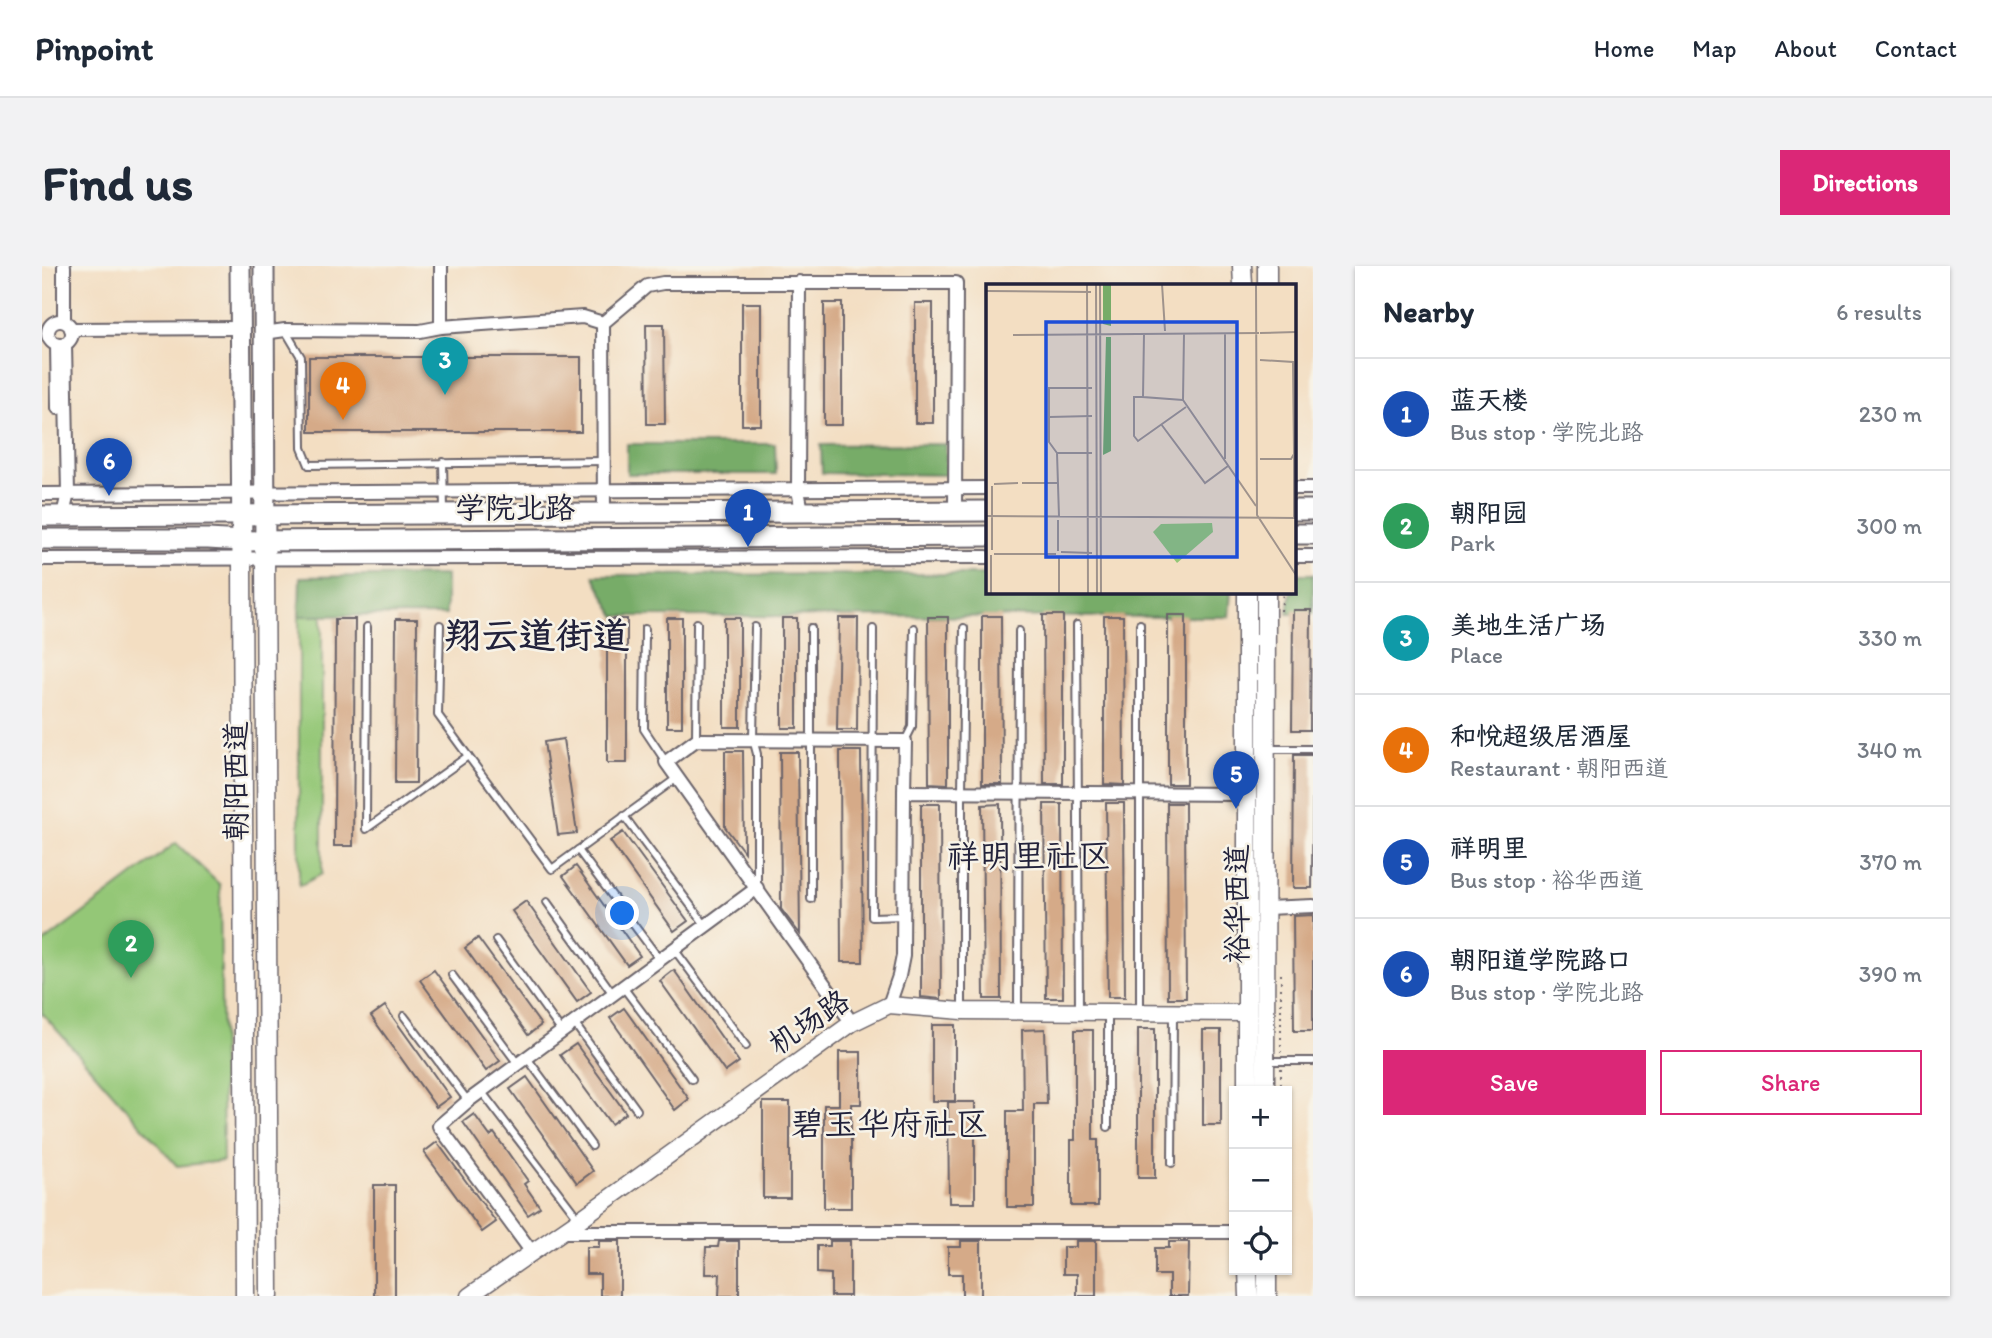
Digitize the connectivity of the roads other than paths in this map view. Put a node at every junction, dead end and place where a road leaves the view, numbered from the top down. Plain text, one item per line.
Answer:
1 (57, 266) edge
2 (64, 266) edge
3 (240, 266) edge
4 (264, 266) edge
5 (441, 266) edge
6 (1242, 266) edge
7 (1266, 266) edge
8 (799, 282) junction
9 (1242, 284) edge
10 (1267, 284) edge
11 (603, 323) junction
12 (441, 327) junction
13 (285, 330) junction
14 (241, 331) junction
15 (56, 333) edge
16 (264, 333) junction
17 (604, 459) junction
18 (443, 462) junction
19 (954, 488) junction
20 (986, 488) edge
21 (798, 490) junction
22 (604, 491) junction
23 (242, 492) junction
24 (265, 492) junction
25 (444, 492) junction
26 (42, 494) edge
27 (65, 494) junction
28 (956, 511) junction
29 (986, 511) edge
30 (604, 512) junction
31 (802, 512) junction
32 (444, 513) junction
33 (242, 515) junction
34 (42, 516) edge
35 (63, 516) junction
36 (265, 516) junction
37 (986, 536) edge
38 (801, 537) junction
39 (42, 539) edge
40 (265, 549) junction
41 (242, 550) junction
42 (986, 557) edge
43 (42, 559) edge
44 (803, 559) junction
45 (1247, 593) edge
46 (1266, 593) edge
47 (697, 623) dead end
48 (1140, 624) dead end
49 (440, 625) dead end
50 (1077, 625) dead end
51 (367, 627) dead end
52 (755, 627) dead end
53 (811, 628) dead end
54 (914, 628) dead end
55 (964, 628) dead end
56 (645, 629) dead end
57 (873, 629) dead end
58 (1019, 631) dead end
59 (753, 739) junction
60 (811, 739) junction
61 (696, 740) junction
62 (873, 740) junction
63 (905, 741) junction
64 (1265, 749) junction
65 (1313, 749) edge
66 (468, 756) junction
67 (666, 762) junction
68 (678, 777) junction
69 (904, 792) junction
70 (962, 793) junction
71 (1019, 793) junction
72 (1077, 793) junction
73 (1140, 794) junction
74 (1248, 794) junction
75 (624, 817) junction
76 (578, 850) junction
77 (757, 888) junction
78 (811, 898) dead end
79 (547, 902) dead end
80 (1313, 906) edge
81 (1257, 907) junction
82 (904, 916) junction
83 (706, 926) junction
84 (496, 940) dead end
85 (674, 950) junction
86 (660, 960) junction
87 (452, 975) dead end
88 (618, 990) junction
89 (889, 1005) junction
90 (962, 1011) junction
91 (1018, 1011) junction
92 (1079, 1012) junction
93 (1108, 1012) junction
94 (1140, 1012) junction
95 (1173, 1012) junction
96 (1247, 1013) junction
97 (404, 1016) dead end
98 (573, 1023) junction
99 (852, 1023) junction
100 (562, 1031) junction
101 (746, 1046) dead end
102 (523, 1061) junction
103 (1265, 1061) junction
104 (1313, 1061) edge
105 (692, 1079) dead end
106 (1247, 1086) edge
107 (1265, 1086) edge
108 (482, 1092) junction
109 (468, 1101) junction
110 (637, 1110) dead end
111 (1108, 1127) dead end
112 (592, 1146) dead end
113 (1172, 1163) dead end
114 (579, 1220) junction
115 (560, 1232) junction
116 (1229, 1232) edge
117 (531, 1251) junction
118 (1248, 1275) edge
119 (1267, 1275) edge
120 (245, 1296) edge
121 (268, 1296) edge
122 (469, 1296) edge
123 (1249, 1296) edge
124 (1267, 1296) edge

1 - 15 street
2 - 15 street
3 - 14 main road, 朝阳西道
4 - 16 main road, 朝阳西道
5 - 12 street
6 - 9 main road
7 - 10 main road
8 - 11 street
8 - 19 street
8 - 21 street
11 - 12 street
11 - 17 street
12 - 13 street
13 - 16 street
13 - 18 lane
14 - 15 street
14 - 23 main road, 朝阳西道
15 - 27 street
16 - 24 main road, 朝阳西道
17 - 18 lane
17 - 22 street
18 - 25 lane
19 - 20 street
19 - 21 street
19 - 28 street
21 - 22 street
21 - 31 street
22 - 25 street
22 - 30 street
23 - 24 street
23 - 27 street
23 - 33 main road, 朝阳西道
24 - 25 street
24 - 36 main road, 朝阳西道
25 - 32 lane
26 - 27 street
27 - 35 street
28 - 29 main road, 学院北路
28 - 31 main road, 学院北路
30 - 31 main road, 学院北路
30 - 32 main road, 学院北路
31 - 38 main road
32 - 36 main road, 学院北路
33 - 35 main road, 学院北路
33 - 36 main road, 学院北路
33 - 41 main road, 朝阳西道
34 - 35 main road, 学院北路
36 - 40 main road, 朝阳西道
37 - 38 main road, 学院北路
38 - 40 main road, 学院北路
38 - 44 street
39 - 41 main road, 学院北路
40 - 41 main road, 学院北路
40 - 44 street
40 - 121 main road, 朝阳西道
41 - 43 street
41 - 120 main road, 朝阳西道
42 - 44 street
45 - 74 main road, 裕华西道
46 - 64 main road, 裕华西道
47 - 61 lane
48 - 73 lane
49 - 66 lane
50 - 72 lane
51 - 66 lane
52 - 59 lane
53 - 60 lane
54 - 63 lane
55 - 70 lane
56 - 67 lane
57 - 62 lane
58 - 71 lane
59 - 60 street
59 - 61 street
59 - 77 lane
60 - 62 street
60 - 78 lane
61 - 67 street
62 - 63 street
62 - 82 lane
63 - 69 street
64 - 65 lane
64 - 81 main road, 裕华西道
66 - 76 lane
67 - 68 street
68 - 75 lane
68 - 77 street
69 - 70 street
69 - 82 street
70 - 71 street
70 - 90 lane
71 - 72 street
71 - 91 lane
72 - 73 street
72 - 92 lane
73 - 74 street
73 - 94 lane
74 - 81 main road, 裕华西道
75 - 76 lane
75 - 83 lane
76 - 86 lane
77 - 83 street
77 - 99 street
79 - 88 lane
80 - 81 street
81 - 96 main road, 裕华西道
81 - 103 main road, 裕华西道
82 - 89 street
83 - 85 street
84 - 100 lane
85 - 86 street
85 - 101 lane
86 - 88 street
87 - 102 lane
88 - 98 street
88 - 105 lane
89 - 90 street, 机场路
89 - 99 street, 机场路
90 - 91 street, 机场路
91 - 92 street, 机场路
92 - 93 street, 机场路
93 - 94 street, 机场路
93 - 111 lane
94 - 95 street, 机场路
95 - 96 street, 机场路
95 - 113 lane
96 - 106 main road, 裕华西道
97 - 109 lane
98 - 100 street
98 - 110 lane
99 - 114 street, 机场路
100 - 102 street
102 - 108 street
102 - 112 lane
103 - 104 lane
103 - 107 main road, 裕华西道
108 - 109 street
108 - 114 lane
109 - 117 street
114 - 115 street, 机场路
115 - 116 street
115 - 117 street, 机场路
117 - 122 street, 机场路
118 - 123 main road
119 - 124 main road

